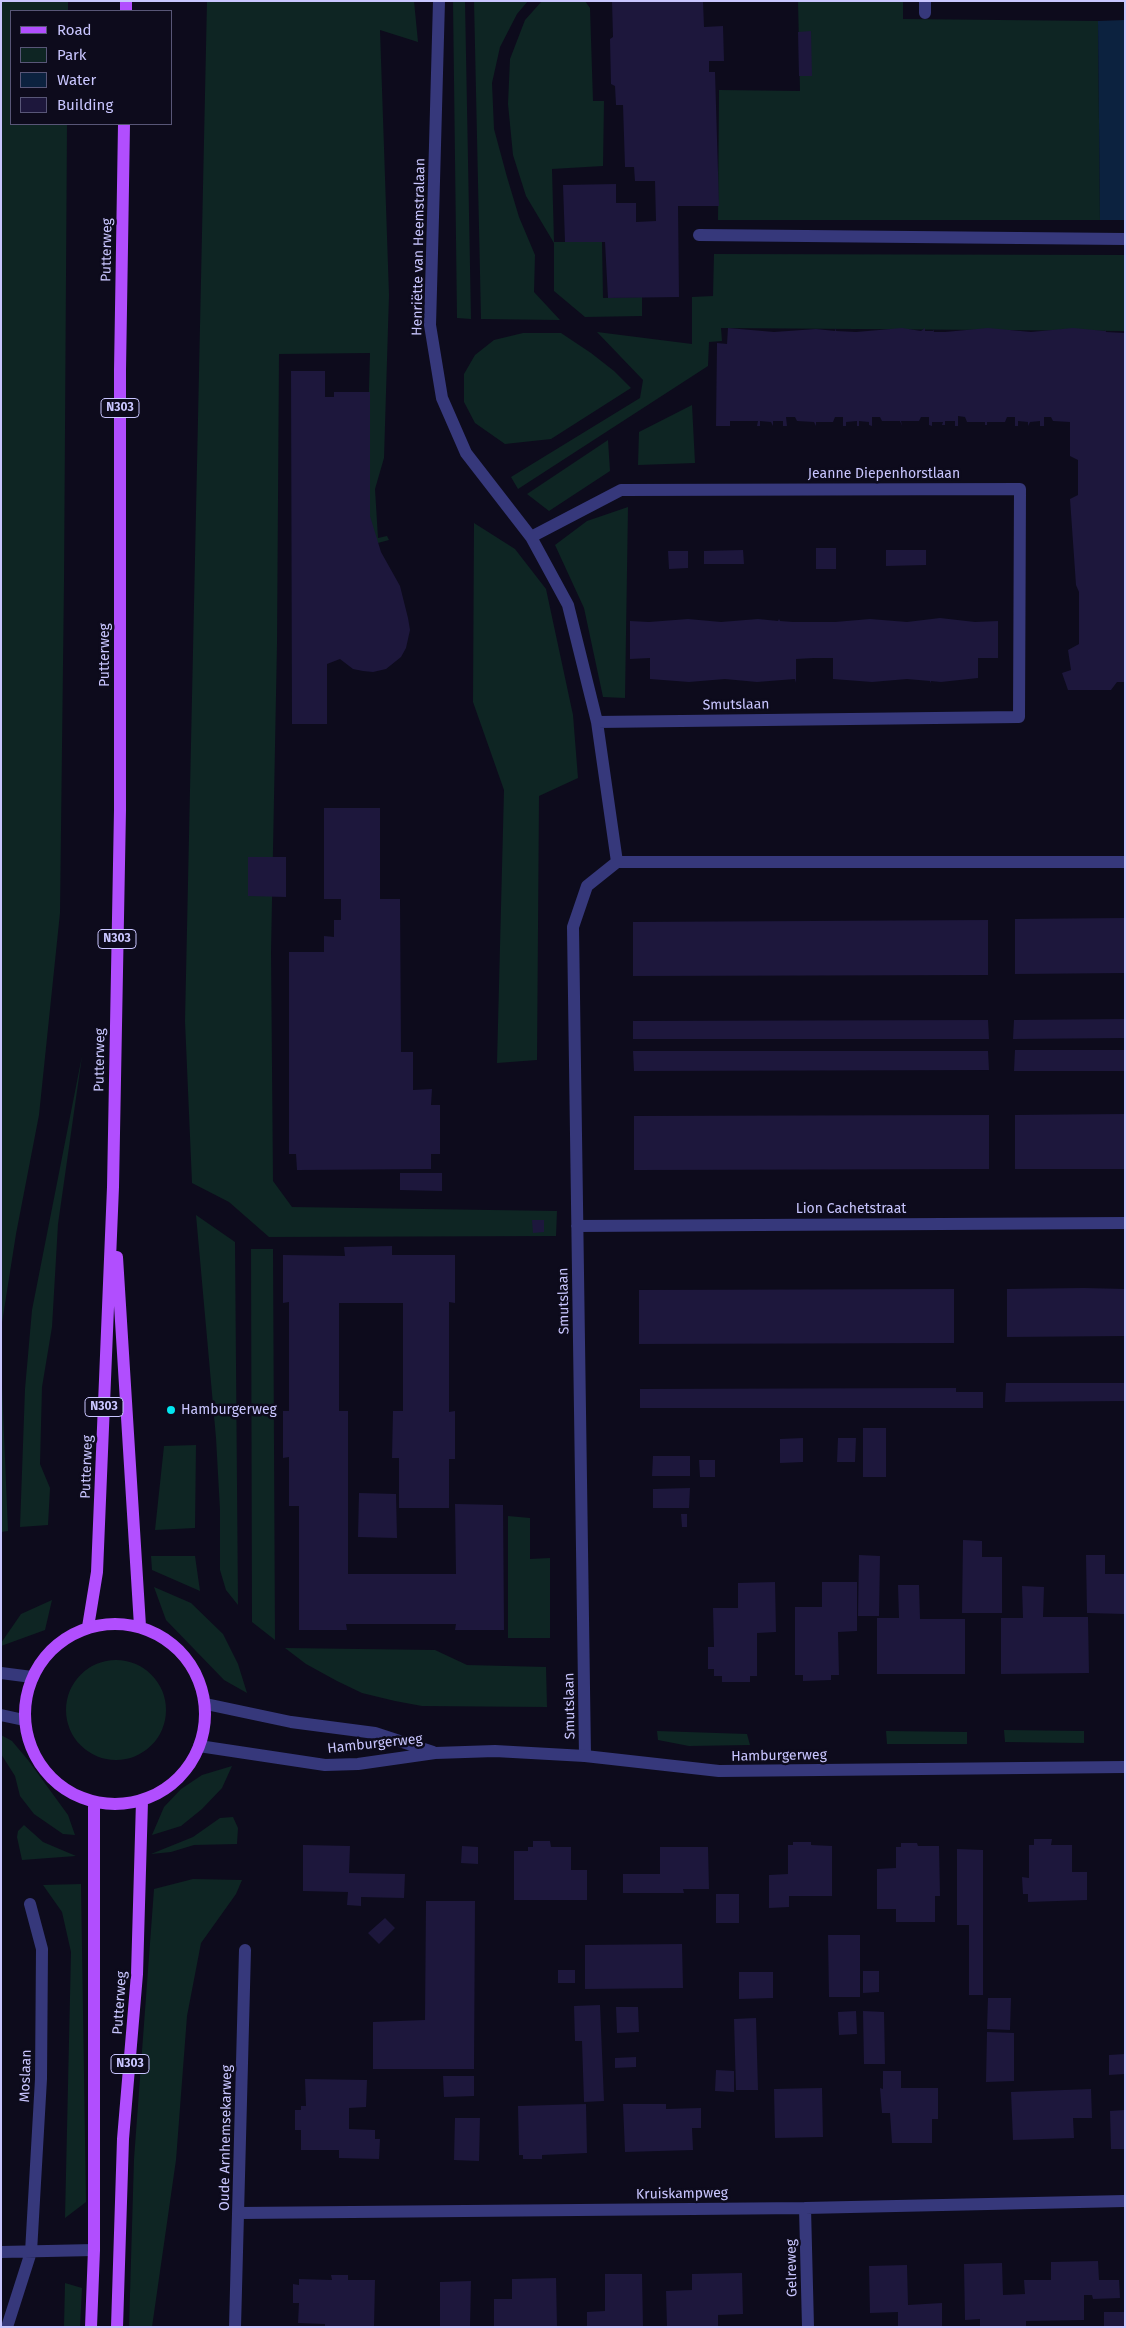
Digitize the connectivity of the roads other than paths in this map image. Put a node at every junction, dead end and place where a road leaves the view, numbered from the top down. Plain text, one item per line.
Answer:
1 (439, 1) edge
2 (124, 125) edge
3 (699, 235) dead end
4 (1125, 239) edge
5 (531, 537) junction
6 (1019, 717) joint
7 (597, 722) junction
8 (616, 862) junction
9 (1125, 862) edge
10 (113, 1187) junction
11 (1125, 1223) edge
12 (578, 1226) junction
13 (88, 1626) junction
14 (140, 1626) junction
15 (1, 1674) edge
16 (32, 1677) junction
17 (206, 1704) junction
18 (1, 1715) edge
19 (24, 1720) junction
20 (199, 1746) junction
21 (436, 1753) junction
22 (586, 1756) junction
23 (1125, 1767) edge
24 (142, 1801) junction
25 (94, 1802) junction
26 (30, 1904) dead end
27 (245, 1950) dead end
28 (1125, 2201) edge
29 (805, 2208) junction
30 (239, 2213) junction
31 (94, 2250) junction
32 (1, 2252) edge
33 (31, 2252) junction
34 (7, 2327) edge
35 (91, 2327) edge
36 (117, 2327) edge
37 (235, 2327) edge
38 (808, 2327) edge

1 - 5 street, Henriëtte van Heemstralaan
2 - 10 main road, Putterweg / N303
3 - 4 street
5 - 6 street, Jeanne Diepenhorstlaan
5 - 7 street, Henriëtte van Heemstralaan
6 - 7 street, Smutslaan
7 - 8 street
8 - 9 street
8 - 12 street, Smutslaan
10 - 13 main road, Putterweg / N303
10 - 14 main road, Putterweg / N303
11 - 12 street, Lion Cachetstraat
12 - 22 street, Smutslaan
13 - 14 main road
13 - 16 main road
14 - 17 main road
15 - 16 street
16 - 19 main road
17 - 20 main road
17 - 21 street, Hamburgerweg
18 - 19 street
19 - 25 main road
20 - 21 street, Hamburgerweg
20 - 24 main road
21 - 22 street, Hamburgerweg
22 - 23 street, Hamburgerweg
24 - 25 main road
24 - 36 main road, Putterweg / N303
25 - 31 main road, Putterweg / N303
26 - 33 street, Moslaan
27 - 30 street, Oude Arnhemsekarweg
28 - 29 street, Kruiskampweg
29 - 30 street, Kruiskampweg
29 - 38 street, Gelreweg
30 - 37 street, Oude Arnhemsekarweg
31 - 33 street
31 - 35 main road, Putterweg / N303
32 - 33 street
33 - 34 street, Moslaan

